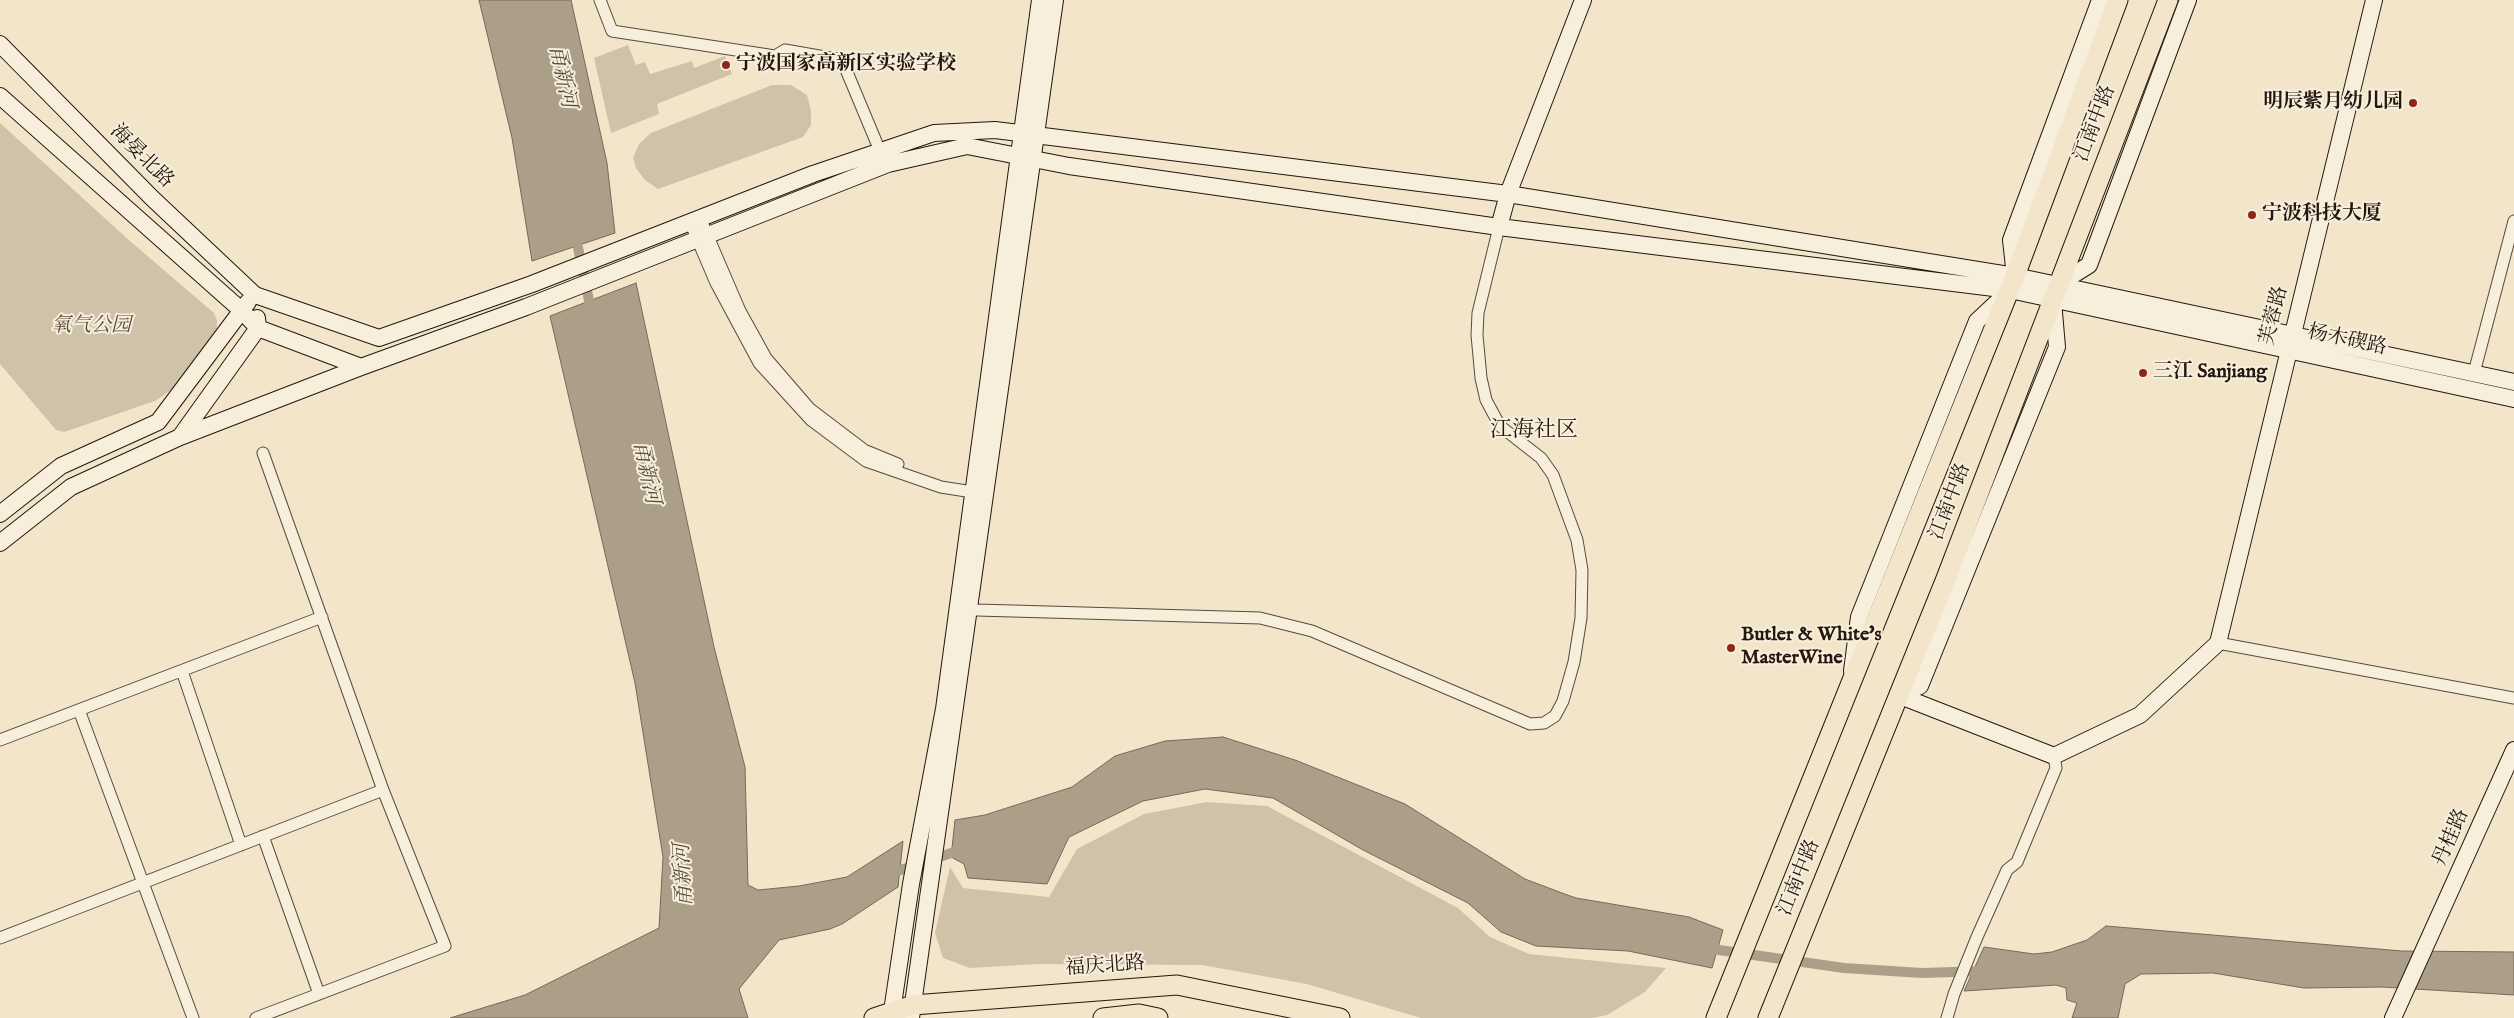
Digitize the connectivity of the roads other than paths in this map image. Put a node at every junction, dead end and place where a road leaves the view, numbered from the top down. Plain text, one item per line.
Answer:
1 (600, 0) edge
2 (1040, 0) edge
3 (1055, 0) edge
4 (1584, 0) edge
5 (2100, 0) edge
6 (2118, 0) edge
7 (2168, 0) edge
8 (2188, 0) edge
9 (2374, 0) edge
10 (0, 44) edge
11 (0, 96) edge
12 (1029, 135) junction
13 (880, 151) junction
14 (1026, 158) junction
15 (1508, 194) junction
16 (695, 220) junction
17 (2514, 221) edge
18 (1499, 227) junction
19 (702, 238) junction
20 (2013, 283) junction
21 (2055, 293) junction
22 (255, 295) junction
23 (241, 310) junction
24 (258, 328) junction
25 (2292, 333) junction
26 (2289, 350) junction
27 (361, 367) junction
28 (2474, 373) junction
29 (2514, 382) edge
30 (2514, 399) edge
31 (180, 437) junction
32 (263, 453) dead end
33 (979, 490) junction
34 (0, 514) edge
35 (0, 543) edge
36 (963, 607) junction
37 (322, 617) junction
38 (2218, 643) junction
39 (182, 670) junction
40 (1898, 696) junction
41 (2514, 698) edge
42 (78, 710) junction
43 (0, 740) edge
44 (2514, 750) edge
45 (2054, 756) junction
46 (383, 790) junction
47 (263, 836) junction
48 (241, 845) junction
49 (143, 882) junction
50 (0, 938) edge
51 (319, 994) junction
52 (912, 1012) edge
53 (892, 1014) edge
54 (193, 1018) edge
55 (256, 1018) edge
56 (874, 1018) edge
57 (1103, 1018) edge
58 (1158, 1018) edge
59 (1340, 1018) edge
60 (1716, 1018) edge
61 (1768, 1018) edge
62 (1948, 1018) edge
63 (2393, 1018) edge

1 - 13 street
2 - 12 main road
3 - 12 main road
4 - 15 main road
5 - 20 main road
6 - 20 main road, 江南中路
7 - 21 main road, 江南中路
8 - 21 main road
9 - 25 main road, 芙蓉路
10 - 22 main road, 海晏北路
11 - 23 main road
12 - 13 main road
12 - 14 main road
12 - 15 main road
13 - 16 main road
14 - 18 main road
14 - 19 main road
14 - 33 main road
15 - 18 main road
15 - 20 main road
16 - 19 street
16 - 22 main road
17 - 28 street
18 - 20 main road
18 - 36 street
19 - 27 main road
19 - 33 street
20 - 21 main road
20 - 60 main road, 江南中路
21 - 25 main road, 杨木碶路
21 - 26 main road, 杨木碶路
21 - 40 main road, 江南中路
22 - 23 main road
22 - 24 main road
23 - 24 main road
23 - 34 main road
24 - 27 main road
24 - 31 main road
25 - 26 main road, 芙蓉路
25 - 28 main road, 杨木碶路
26 - 30 main road, 杨木碶路
26 - 38 main road, 芙蓉路
27 - 31 main road
28 - 29 main road, 杨木碶路
31 - 35 main road
32 - 37 street
33 - 36 main road
36 - 52 main road
36 - 53 main road
37 - 39 street
37 - 46 street
38 - 41 street
38 - 45 main road
39 - 42 street
39 - 48 street
40 - 45 main road
40 - 61 main road, 江南中路
42 - 43 street
42 - 49 street
44 - 63 main road, 丹桂路
45 - 62 street
46 - 47 street
46 - 51 street
47 - 48 street
47 - 51 street
48 - 49 street
49 - 50 street
49 - 54 street
51 - 55 street
52 - 53 main road, 福庆北路
52 - 59 main road, 福庆北路
53 - 56 main road, 福庆北路
57 - 58 main road

